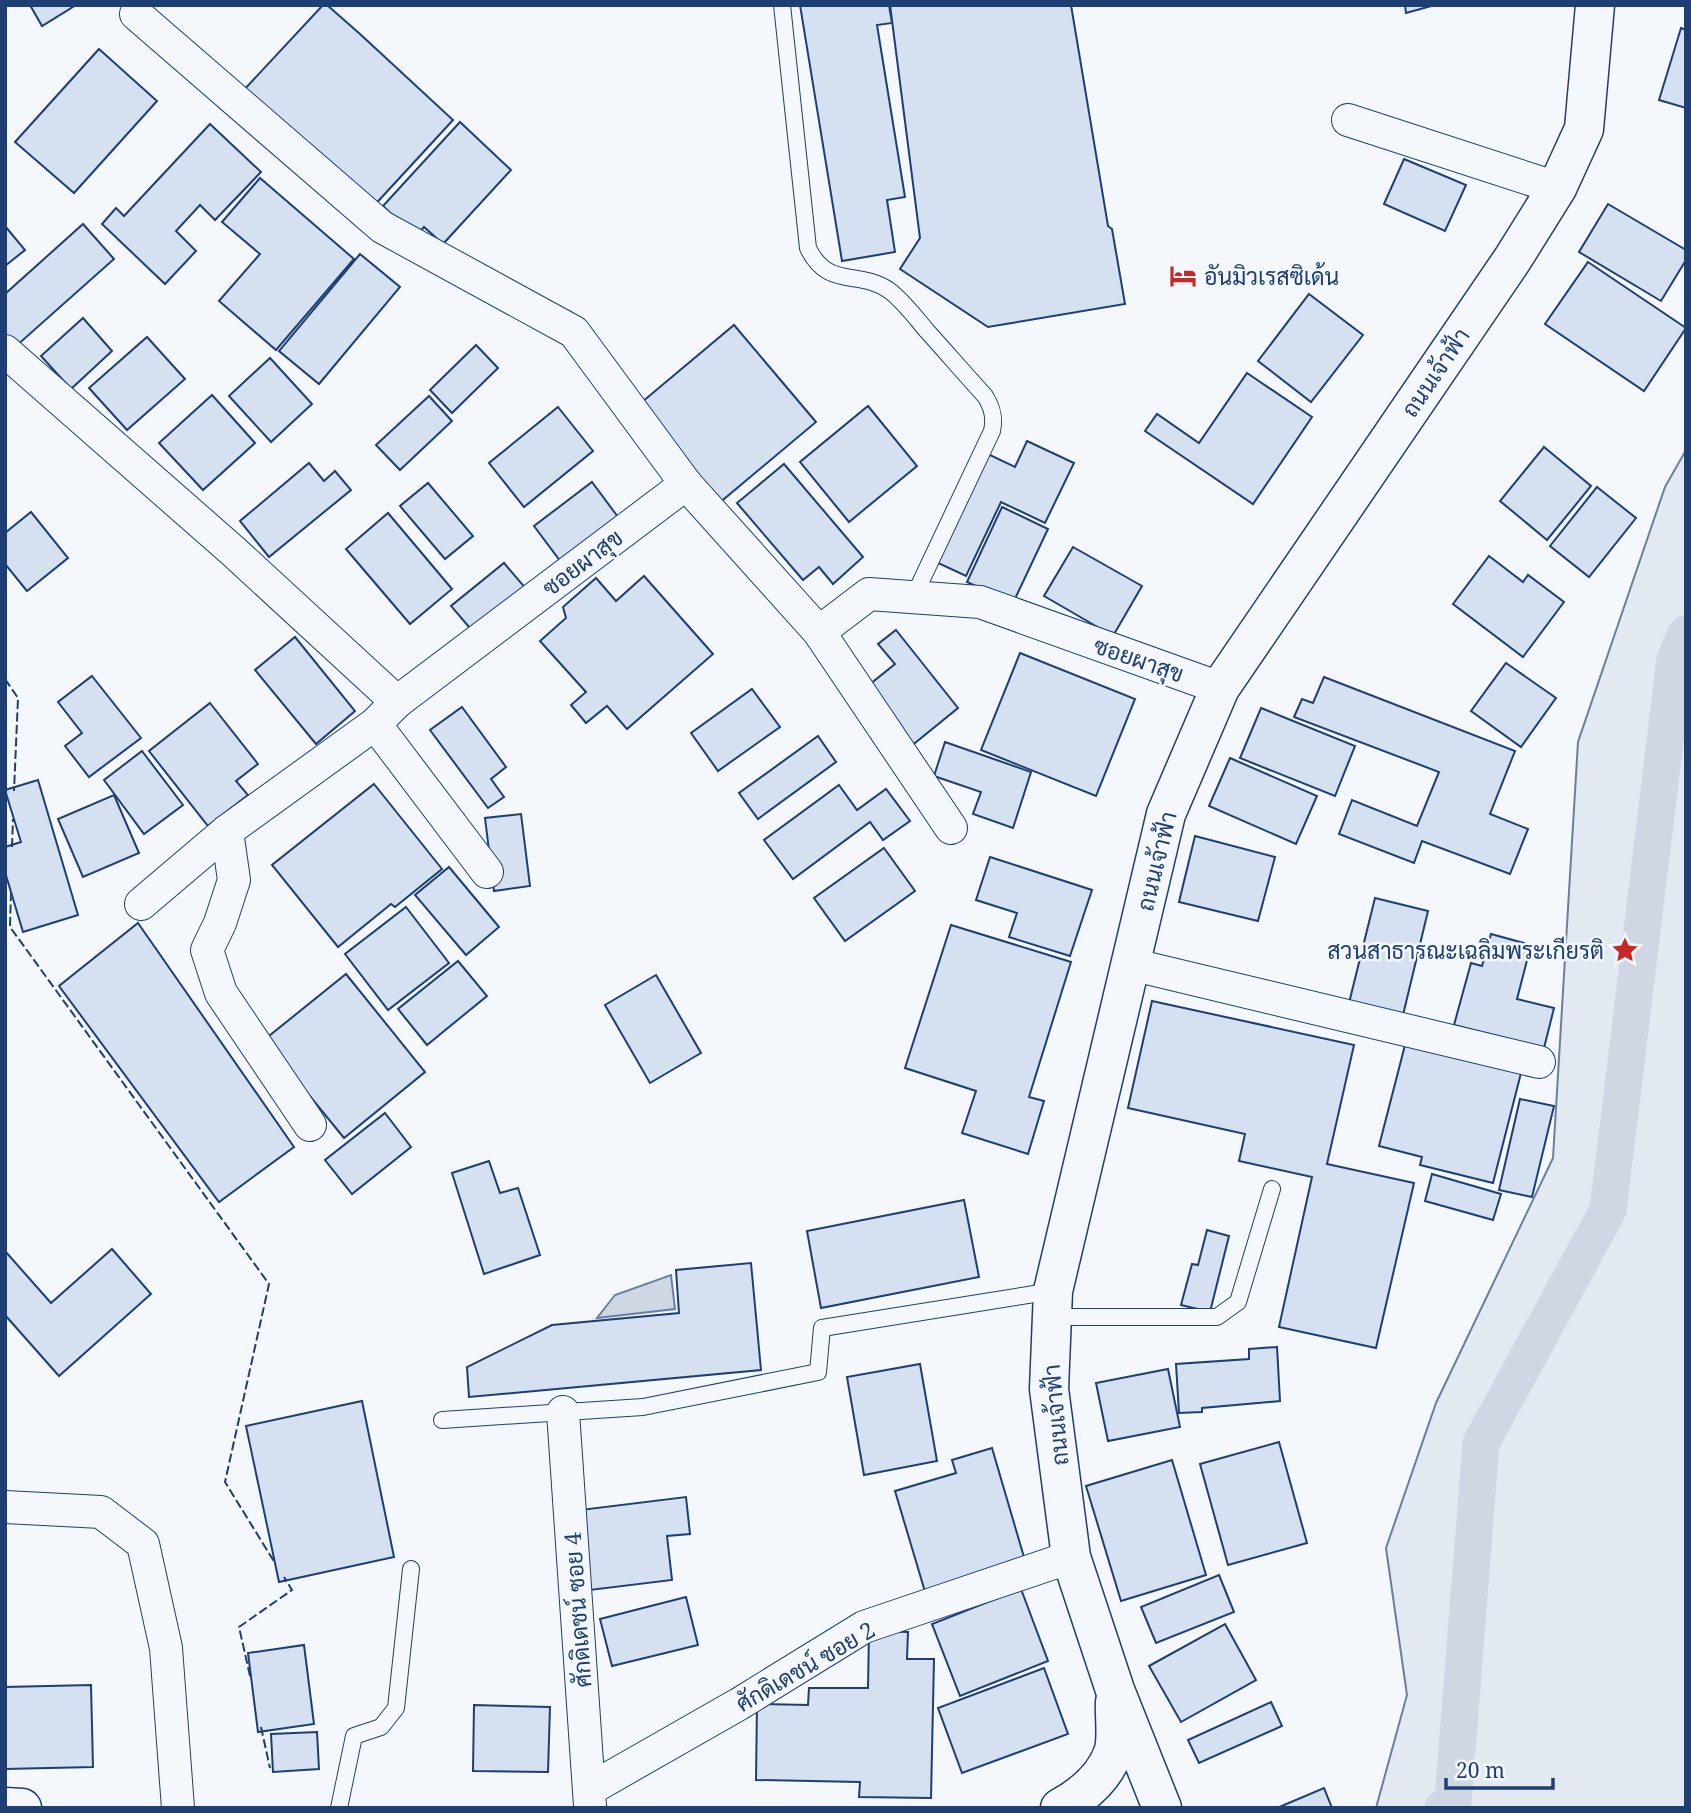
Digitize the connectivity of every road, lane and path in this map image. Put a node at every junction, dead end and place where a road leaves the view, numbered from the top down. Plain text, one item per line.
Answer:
1 (782, 5) edge
2 (1595, 5) edge
3 (135, 14) dead end
4 (1348, 120) dead end
5 (1557, 188) junction
6 (5, 351) edge
7 (686, 484) junction
8 (914, 596) junction
9 (819, 632) junction
10 (1220, 688) junction
11 (397, 702) junction
12 (375, 724) junction
13 (951, 828) dead end
14 (227, 831) junction
15 (487, 872) dead end
16 (141, 904) dead end
17 (1130, 964) junction
18 (1539, 1062) dead end
19 (310, 1125) dead end
20 (1272, 1189) dead end
21 (1052, 1304) junction
22 (563, 1412) junction
23 (442, 1420) dead end
24 (5, 1507) edge
25 (1071, 1557) junction
26 (411, 1569) dead end
27 (1115, 1690) junction
28 (590, 1798) edge
29 (5, 1807) edge
30 (22, 1808) edge
31 (178, 1808) edge
32 (339, 1808) edge
33 (1060, 1808) edge
34 (1162, 1808) edge

1 - 8 lane
2 - 5 main road, ถนนเจ้าฟ้า
3 - 7 street
4 - 5 street
5 - 10 main road, ถนนเจ้าฟ้า
6 - 11 street
7 - 9 street
7 - 11 street, ซอยผาสุข
8 - 9 street, ซอยผาสุข
8 - 10 street, ซอยผาสุข
9 - 13 street
10 - 17 main road, ถนนเจ้าฟ้า
11 - 12 street, ซอยผาสุข
12 - 14 street, ซอยผาสุข
12 - 15 street
14 - 16 street, ซอยผาสุข
14 - 19 street
17 - 18 street
17 - 21 main road, ถนนเจ้าฟ้า
20 - 21 lane
21 - 22 lane
21 - 25 main road, ถนนเจ้าฟ้า
22 - 23 lane
22 - 28 street, ศักดิเดชน์ ซอย 4
24 - 31 street
25 - 27 main road, ถนนเจ้าฟ้า
25 - 28 street, ศักดิเดชน์ ซอย 2
26 - 32 lane
27 - 33 main road
27 - 34 main road, ถนนเจ้าฟ้า
29 - 30 main road

